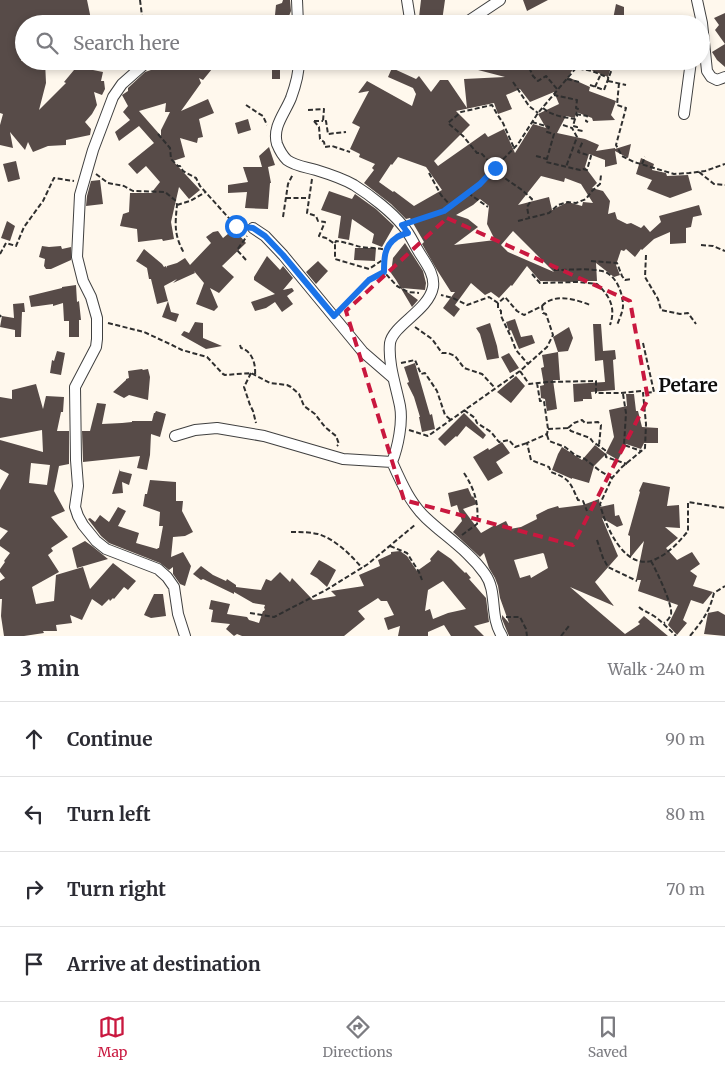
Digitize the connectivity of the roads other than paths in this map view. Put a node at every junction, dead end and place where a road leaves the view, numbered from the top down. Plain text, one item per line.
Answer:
1 (297, 0) edge
2 (407, 0) edge
3 (500, 0) edge
4 (298, 15) edge
5 (409, 15) edge
6 (478, 15) edge
7 (138, 70) edge
8 (298, 70) edge
9 (690, 70) edge
10 (707, 70) edge
11 (725, 77) edge
12 (684, 114) dead end
13 (253, 228) road end
14 (393, 378) junction
15 (175, 436) dead end
16 (392, 462) junction
17 (185, 636) edge
18 (502, 636) edge

1 - 4 street
2 - 5 street
3 - 6 street
7 - 17 street
8 - 14 street
9 - 12 street
10 - 11 street
13 - 14 street
14 - 16 street
15 - 16 street
16 - 18 street

